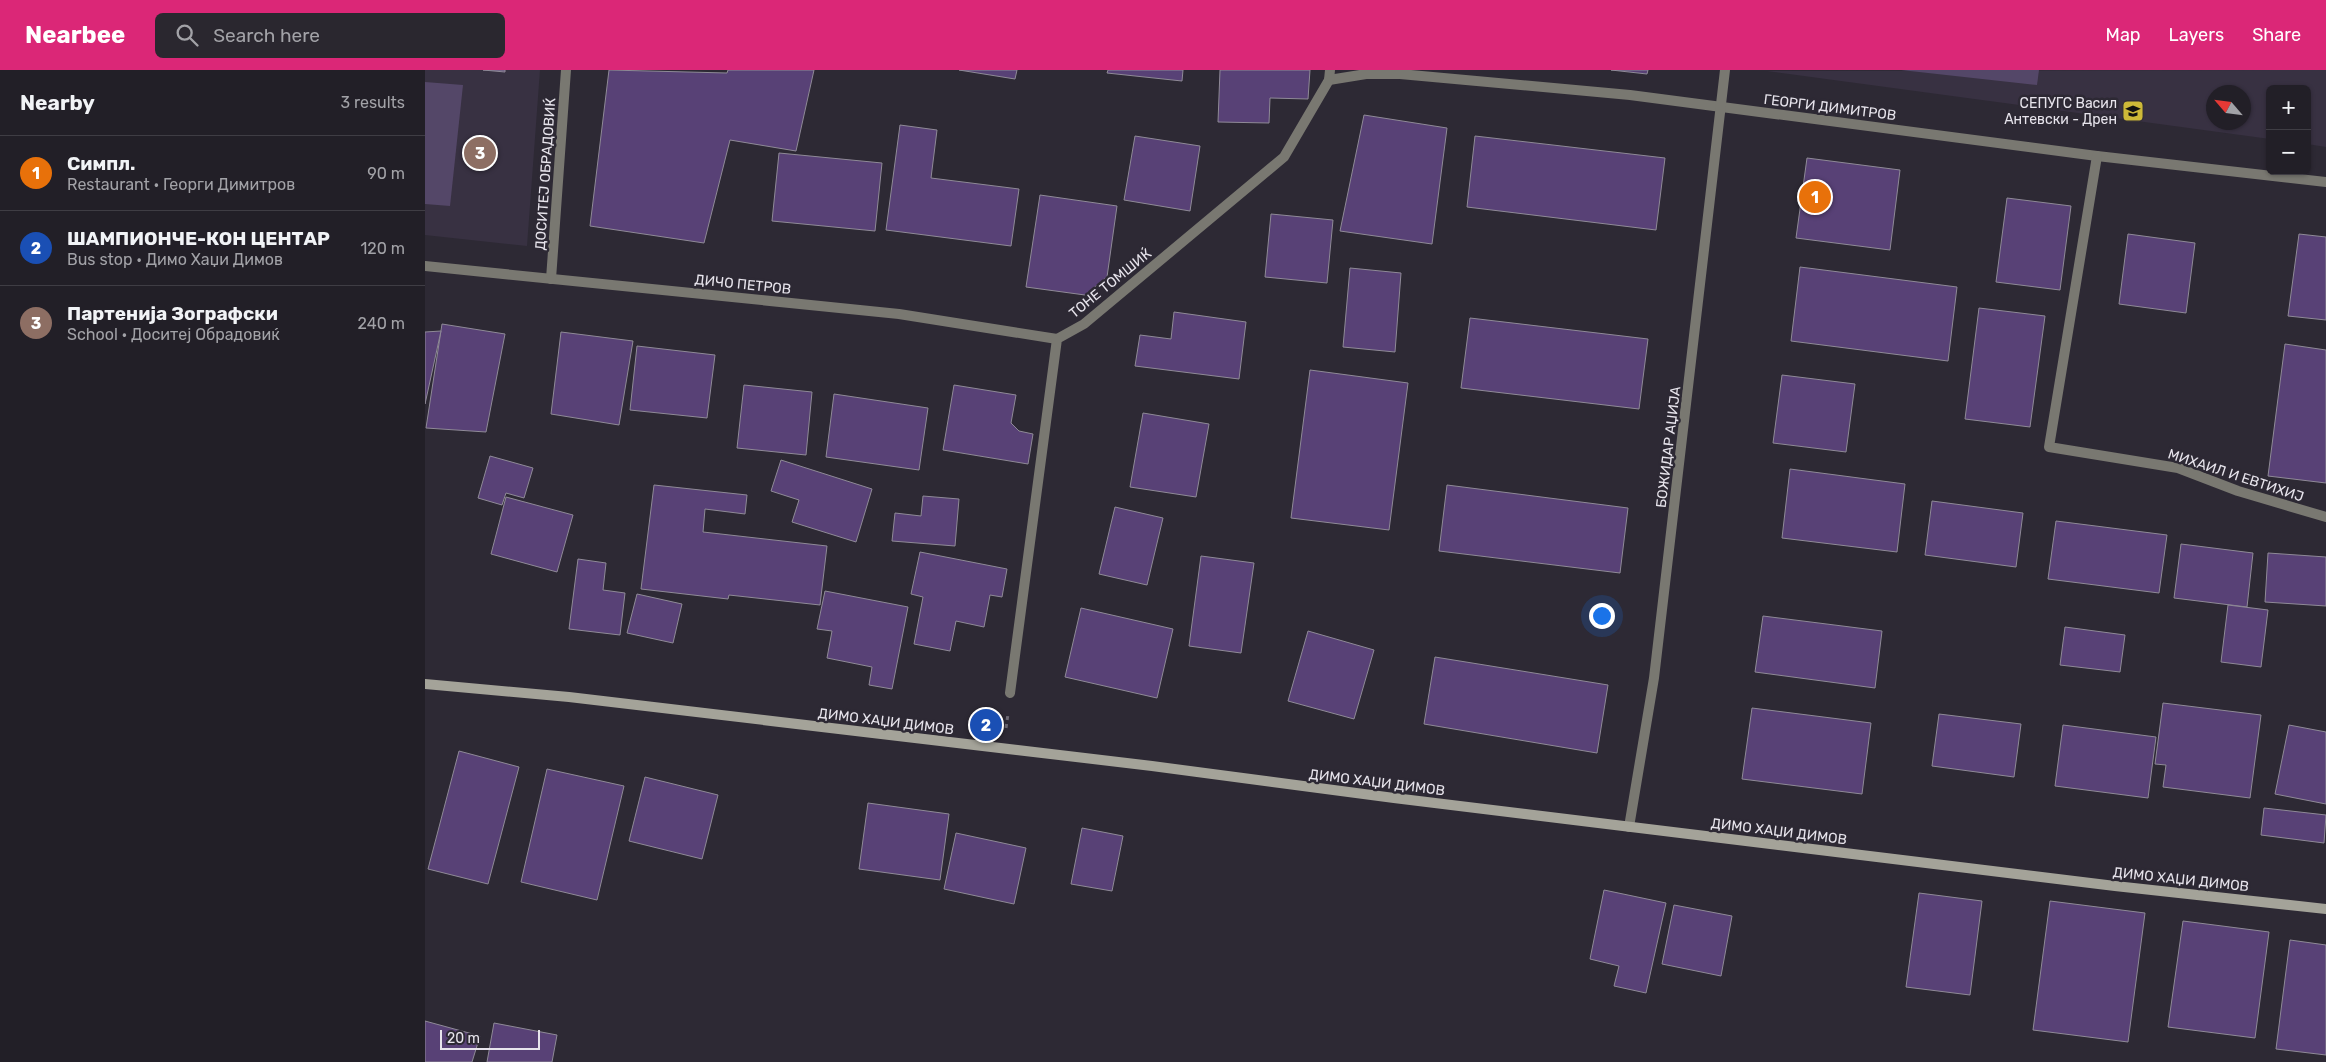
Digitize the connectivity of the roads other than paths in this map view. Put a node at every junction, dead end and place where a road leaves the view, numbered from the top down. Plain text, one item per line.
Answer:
1 (566, 70) edge
2 (1725, 70) edge
3 (1330, 75) edge
4 (1721, 106) junction
5 (2097, 156) junction
6 (2326, 182) edge
7 (425, 266) edge
8 (551, 279) junction
9 (1057, 338) junction
10 (2326, 518) edge
11 (425, 684) edge
12 (1010, 694) dead end
13 (1629, 827) junction
14 (2326, 909) edge

1 - 8 street, ДОСИТЕЈ ОБРАДОВИЌ
2 - 4 street, БОЖИДАР АЏИЈА
3 - 4 street, ГЕОРГИ ДИМИТРОВ
3 - 9 street, ТОНЕ ТОМШИЌ
4 - 5 street, ГЕОРГИ ДИМИТРОВ
4 - 13 street, БОЖИДАР АЏИЈА
5 - 6 street, ГЕОРГИ ДИМИТРОВ
5 - 10 street, МИХАИЛ И ЕВТИХИЈ
7 - 8 street, ДИЧО ПЕТРОВ
8 - 9 street, ДИЧО ПЕТРОВ
9 - 12 street
11 - 13 street, ДИМО ХАЏИ ДИМОВ
13 - 14 street, ДИМО ХАЏИ ДИМОВ

